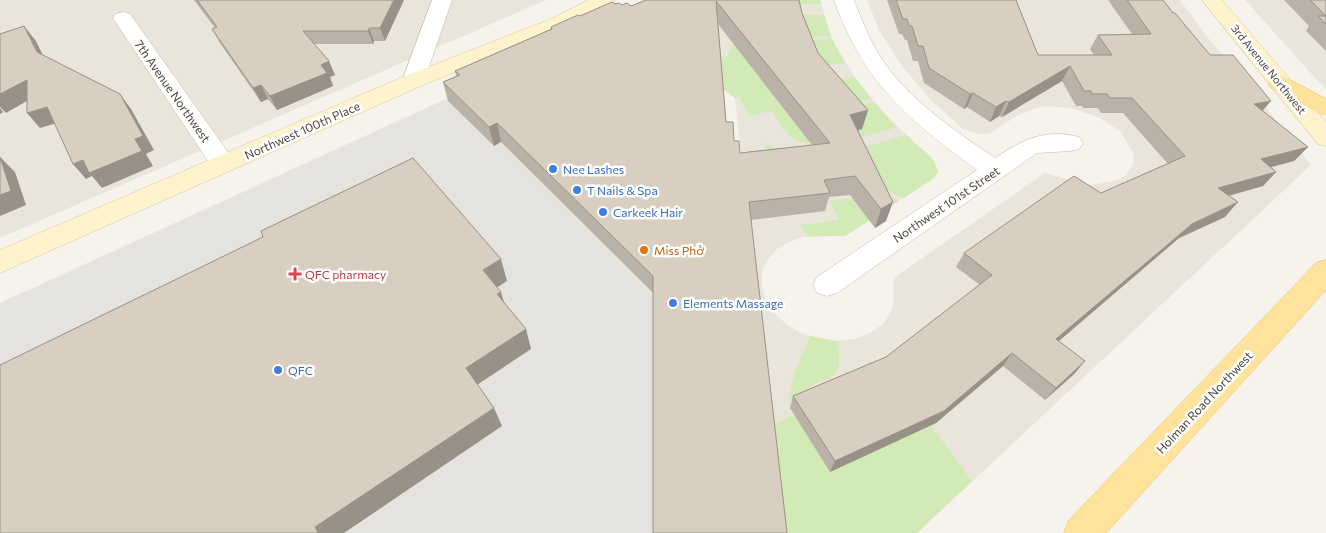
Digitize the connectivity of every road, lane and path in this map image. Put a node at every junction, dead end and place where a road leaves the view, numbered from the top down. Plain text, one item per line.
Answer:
1 (442, 0) edge
2 (605, 0) edge
3 (844, 0) edge
4 (1212, 0) edge
5 (123, 18) dead end
6 (414, 80) junction
7 (1279, 83) junction
8 (1326, 108) edge
9 (1326, 138) edge
10 (1071, 143) dead end
11 (223, 164) junction
12 (995, 171) junction
13 (0, 262) edge
14 (1326, 271) edge
15 (827, 285) dead end
16 (1082, 533) edge

1 - 6 street
2 - 6 main road, Northwest 100th Place
3 - 12 street
4 - 7 main road, 3rd Avenue Northwest
5 - 11 street, 7th Avenue Northwest
6 - 11 main road, Northwest 100th Place
7 - 8 main road
7 - 9 main road, 3rd Avenue Northwest
10 - 12 street, Northwest 101st Street
11 - 13 main road, Northwest 100th Place
12 - 15 street, Northwest 101st Street
14 - 16 main road, Holman Road Northwest

